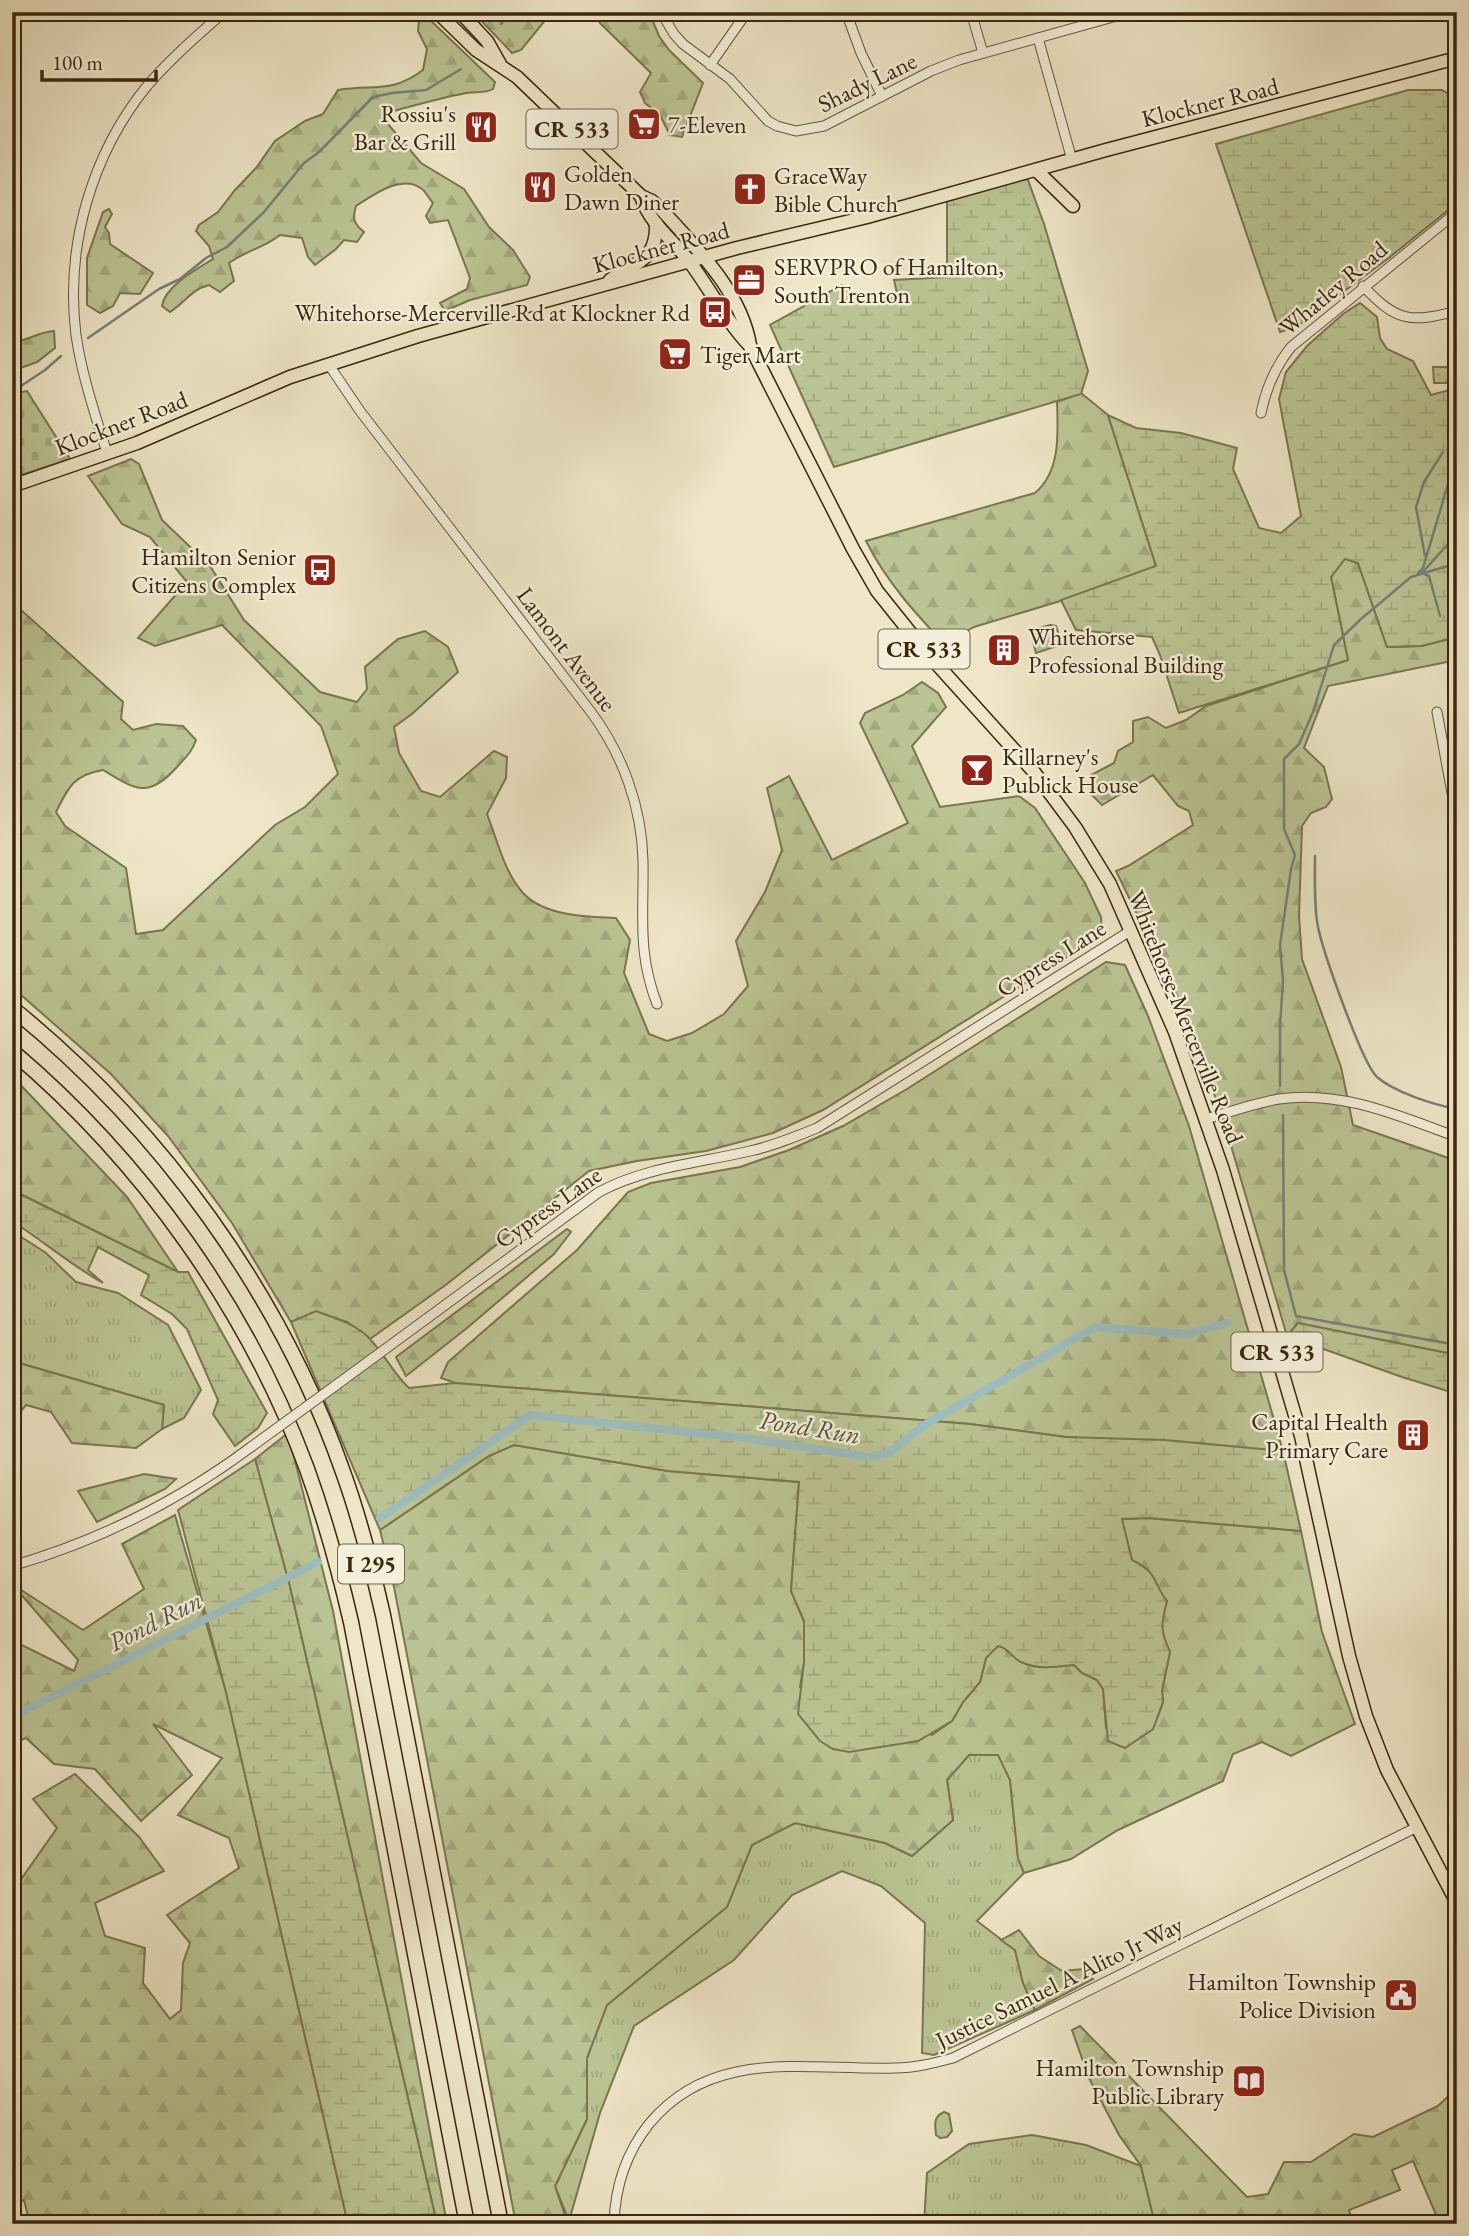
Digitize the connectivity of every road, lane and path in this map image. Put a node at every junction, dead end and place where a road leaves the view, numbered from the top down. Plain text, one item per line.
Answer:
1 (224, 12) edge
2 (437, 12) edge
3 (460, 12) edge
4 (661, 12) edge
5 (747, 12) edge
6 (846, 12) edge
7 (971, 12) edge
8 (1127, 13) edge
9 (1038, 38) junction
10 (983, 53) junction
11 (1457, 58) edge
12 (500, 64) junction
13 (710, 65) junction
14 (882, 96) junction
15 (1072, 160) junction
16 (1035, 170) junction
17 (641, 196) junction
18 (1073, 206) dead end
19 (1457, 212) edge
20 (653, 220) junction
21 (703, 257) junction
22 (689, 261) junction
23 (603, 285) junction
24 (1363, 286) junction
25 (1457, 311) edge
26 (750, 346) junction
27 (329, 365) junction
28 (1261, 413) dead end
29 (107, 453) junction
30 (12, 486) edge
31 (1437, 712) dead end
32 (1457, 820) edge
33 (1130, 931) junction
34 (657, 1004) dead end
35 (12, 1008) edge
36 (12, 1051) edge
37 (1206, 1119) junction
38 (1457, 1138) edge
39 (12, 1566) edge
40 (1417, 1827) junction
41 (1457, 1903) edge
42 (467, 2224) edge
43 (501, 2224) edge
44 (614, 2224) edge

1 - 29 street
2 - 12 main road, Whitehorse-Mercerville Road / CR 533
3 - 12 main road, Whitehorse-Mercerville Road / CR 533
4 - 13 street, Shady Lane
5 - 13 street
6 - 14 street
7 - 10 street
8 - 9 street, Shady Lane
9 - 10 street, Shady Lane
9 - 15 street
10 - 14 street, Shady Lane
11 - 15 main road, Klockner Road
12 - 17 main road, Whitehorse-Mercerville Road / CR 533
13 - 14 street, Shady Lane
15 - 16 main road, Klockner Road
16 - 18 main road
16 - 21 main road, Klockner Road
17 - 20 main road, Whitehorse-Mercerville Road / CR 533
17 - 21 main road, Whitehorse-Mercerville Road / CR 533
19 - 24 street, Whatley Road
20 - 22 main road, Whitehorse-Mercerville Road / CR 533
20 - 23 main road
21 - 22 main road, Klockner Road
21 - 26 main road, Whitehorse-Mercerville Road / CR 533
22 - 23 main road, Klockner Road
22 - 26 main road, Whitehorse-Mercerville Road / CR 533
23 - 27 main road, Klockner Road
24 - 25 street
24 - 28 street, Whatley Road
26 - 33 main road, Whitehorse-Mercerville Road / CR 533
27 - 29 main road, Klockner Road
27 - 34 street, Lamont Avenue
29 - 30 main road, Klockner Road
31 - 32 street
33 - 37 main road, Whitehorse-Mercerville Road / CR 533
33 - 39 street, Cypress Lane, bridge
35 - 43 highway, I 295
36 - 42 highway, I 295
37 - 38 street
37 - 40 main road, Whitehorse-Mercerville Road / CR 533
40 - 41 main road, Whitehorse-Mercerville Road / CR 533
40 - 44 street, Justice Samuel A Alito Jr Way

